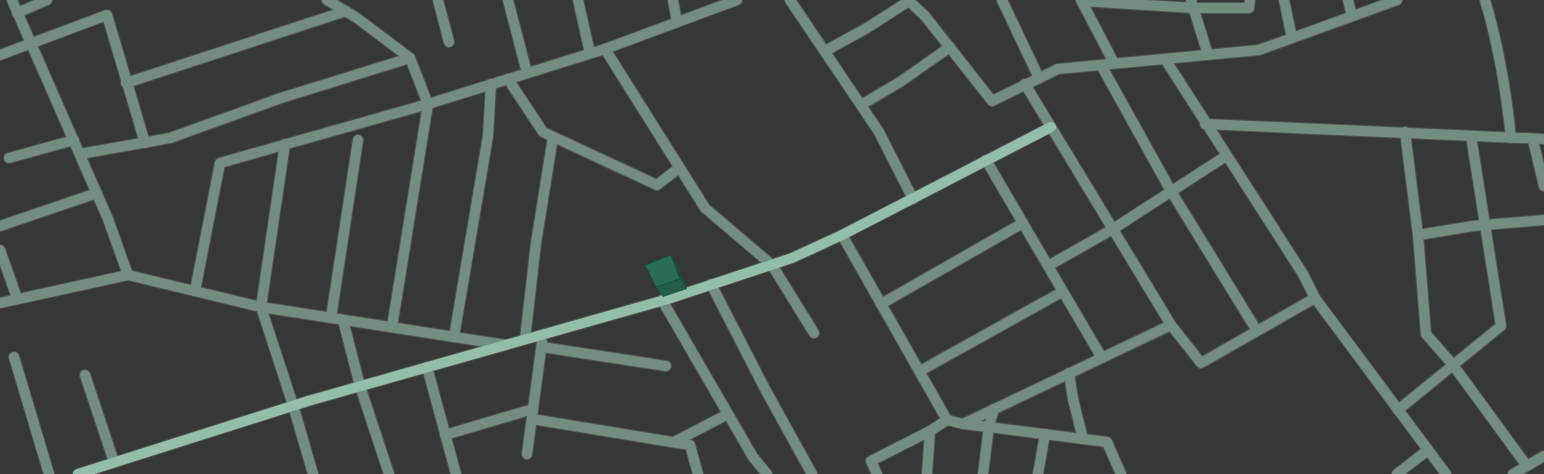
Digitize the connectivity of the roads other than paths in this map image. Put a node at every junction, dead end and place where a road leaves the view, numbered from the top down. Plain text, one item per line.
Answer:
1 (12, 0) edge
2 (47, 0) edge
3 (327, 0) edge
4 (438, 0) edge
5 (508, 0) edge
6 (578, 0) edge
7 (672, 0) edge
8 (737, 0) edge
9 (790, 0) edge
10 (908, 0) edge
11 (1002, 0) edge
12 (1081, 0) edge
13 (1250, 0) edge
14 (1284, 0) edge
15 (1348, 0) edge
16 (1397, 0) edge
17 (1484, 0) edge
18 (1192, 4) edge
19 (346, 11) junction
20 (17, 13) junction
21 (1352, 16) junction
22 (677, 22) junction
23 (1292, 38) junction
24 (449, 42) dead end
25 (31, 43) junction
26 (950, 47) junction
27 (605, 49) junction
28 (825, 51) junction
29 (590, 53) junction
30 (0, 55) edge
31 (1208, 55) junction
32 (410, 58) junction
33 (1165, 59) junction
34 (1114, 63) junction
35 (1101, 65) junction
36 (527, 73) junction
37 (1039, 78) junction
38 (508, 79) junction
39 (126, 83) junction
40 (491, 84) junction
41 (1025, 84) junction
42 (428, 104) junction
43 (861, 105) junction
44 (1205, 124) junction
45 (1051, 127) junction
46 (1405, 132) junction
47 (1471, 136) junction
48 (553, 137) junction
49 (1511, 138) junction
50 (1544, 139) edge
51 (74, 140) junction
52 (358, 140) dead end
53 (1533, 140) junction
54 (144, 143) junction
55 (285, 144) junction
56 (80, 154) junction
57 (1226, 156) junction
58 (9, 158) dead end
59 (986, 160) junction
60 (680, 168) junction
61 (1544, 186) edge
62 (1171, 191) junction
63 (97, 193) junction
64 (913, 199) junction
65 (1544, 220) edge
66 (1023, 223) junction
67 (1485, 225) junction
68 (0, 226) edge
69 (1113, 229) junction
70 (842, 235) junction
71 (1418, 235) junction
72 (0, 250) edge
73 (772, 265) junction
74 (1048, 266) junction
75 (128, 275) junction
76 (711, 284) junction
77 (195, 291) junction
78 (1062, 292) junction
79 (17, 298) junction
80 (1314, 298) junction
81 (662, 300) junction
82 (0, 303) edge
83 (881, 304) junction
84 (261, 307) junction
85 (331, 318) junction
86 (343, 320) junction
87 (1171, 325) junction
88 (392, 327) junction
89 (1257, 331) junction
90 (814, 333) dead end
91 (544, 334) junction
92 (454, 337) junction
93 (525, 339) junction
94 (506, 345) junction
95 (542, 347) junction
96 (14, 357) dead end
97 (1102, 358) junction
98 (1453, 365) junction
99 (666, 366) dead end
100 (427, 367) junction
101 (920, 372) junction
102 (1069, 373) junction
103 (85, 375) dead end
104 (360, 386) junction
105 (293, 406) junction
106 (994, 409) junction
107 (1398, 410) junction
108 (533, 414) junction
109 (728, 414) junction
110 (947, 420) junction
111 (964, 424) junction
112 (990, 427) junction
113 (930, 431) junction
114 (445, 434) junction
115 (1045, 434) junction
116 (1083, 439) junction
117 (674, 442) junction
118 (1428, 450) junction
119 (527, 454) dead end
120 (1544, 456) edge
121 (114, 462) junction
122 (1527, 466) junction
123 (49, 474) edge
124 (78, 474) edge
125 (313, 474) edge
126 (389, 474) edge
127 (456, 474) edge
128 (698, 474) edge
129 (767, 474) edge
130 (812, 474) edge
131 (877, 474) edge
132 (927, 474) edge
133 (983, 474) edge
134 (1038, 474) edge
135 (1121, 474) edge
136 (1397, 474) edge
137 (1446, 474) edge
138 (1513, 474) edge

1 - 20 street
2 - 20 street
3 - 19 street
4 - 24 street
5 - 36 street
6 - 29 street
7 - 22 street
8 - 22 street
9 - 28 street
10 - 26 street
10 - 28 street
11 - 37 street
12 - 18 street
12 - 34 street
13 - 18 street
14 - 23 street
15 - 21 street
16 - 21 street
17 - 49 street
18 - 31 street
19 - 32 street
19 - 39 street
20 - 25 street
21 - 23 street
22 - 27 street
23 - 31 street
25 - 30 street
25 - 39 street
25 - 51 street
26 - 41 street
26 - 43 street
27 - 29 street
27 - 60 street
28 - 43 street
29 - 36 street
31 - 33 street
32 - 42 street
32 - 54 street
33 - 34 street
33 - 44 street
34 - 35 street
35 - 37 street
35 - 62 street
36 - 38 street
37 - 41 street
38 - 40 street
38 - 48 street
39 - 54 street
40 - 42 street
40 - 92 street
41 - 45 street
42 - 55 street
42 - 88 street
43 - 64 street
44 - 46 street
44 - 57 street
45 - 59 street
45 - 69 street
46 - 47 street
46 - 71 street
47 - 49 street
47 - 67 street
48 - 60 street
48 - 93 street
49 - 53 street
50 - 53 street
51 - 56 street
51 - 58 street
52 - 85 street
53 - 61 street
54 - 56 street
55 - 77 street
55 - 84 street
56 - 63 street
57 - 62 street
57 - 80 street
59 - 64 street
59 - 66 street
60 - 73 street
62 - 69 street
62 - 89 street
63 - 68 street
63 - 75 street
64 - 70 street
65 - 67 street
66 - 74 street
66 - 83 street
67 - 71 street
67 - 98 street
69 - 74 street
69 - 87 street
70 - 73 street
70 - 83 street
71 - 98 street
72 - 79 street
73 - 76 street
73 - 90 street
74 - 78 street
75 - 77 street
75 - 79 street
76 - 81 street
76 - 130 street
77 - 84 street
78 - 97 street
78 - 101 street
79 - 82 street
80 - 89 street
80 - 107 street
81 - 91 street
81 - 109 street
83 - 101 street
84 - 85 street
84 - 105 street
85 - 86 street
86 - 88 street
86 - 104 street
87 - 89 street
87 - 97 street
88 - 92 street
91 - 93 street
91 - 95 street
92 - 94 street
93 - 94 street
94 - 100 street
95 - 99 street
95 - 108 street
96 - 123 street
97 - 102 street
98 - 107 street
98 - 122 street
100 - 104 street
100 - 114 street
101 - 110 street
102 - 106 street
102 - 116 street
103 - 121 street
104 - 105 street
104 - 126 street
105 - 121 street
105 - 125 street
106 - 111 street
106 - 112 street
107 - 118 street
108 - 114 street
108 - 117 street
108 - 119 street
109 - 117 street
109 - 129 street
110 - 111 street
110 - 113 street
111 - 112 street
112 - 115 street
112 - 133 street
113 - 131 street
113 - 132 street
114 - 127 street
115 - 116 street
115 - 134 street
116 - 135 street
117 - 128 street
118 - 136 street
118 - 137 street
120 - 122 street
121 - 124 street
122 - 138 street

